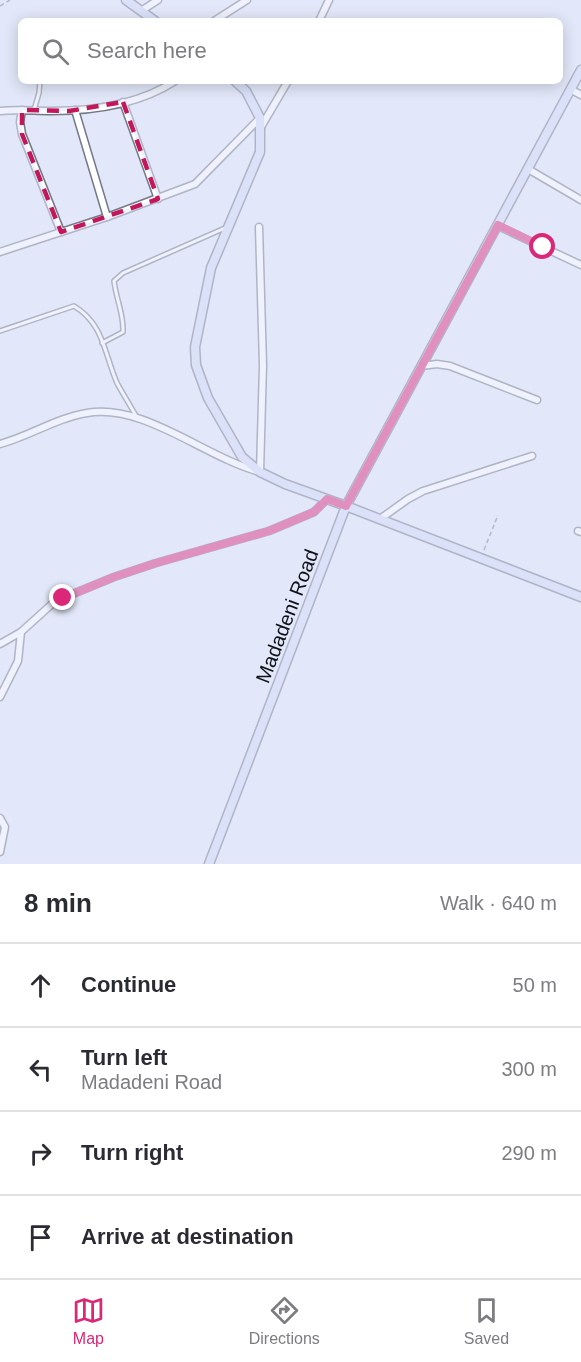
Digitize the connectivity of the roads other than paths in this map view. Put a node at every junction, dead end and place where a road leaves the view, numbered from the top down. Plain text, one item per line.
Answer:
1 (126, 0) edge
2 (158, 0) edge
3 (247, 0) edge
4 (329, 0) edge
5 (141, 11) junction
6 (151, 18) edge
7 (219, 18) edge
8 (320, 18) edge
9 (581, 70) edge
10 (40, 84) edge
11 (170, 84) edge
12 (239, 84) edge
13 (286, 84) edge
14 (570, 89) junction
15 (581, 95) edge
16 (123, 102) junction
17 (22, 110) junction
18 (34, 110) junction
19 (75, 110) junction
20 (0, 111) edge
21 (260, 123) junction
22 (528, 170) junction
23 (158, 199) junction
24 (581, 200) edge
25 (108, 217) junction
26 (498, 225) junction
27 (229, 226) junction
28 (259, 227) dead end
29 (61, 232) junction
30 (0, 252) edge
31 (581, 265) edge
32 (0, 331) edge
33 (102, 343) junction
34 (421, 366) junction
35 (537, 400) dead end
36 (136, 416) junction
37 (0, 444) edge
38 (532, 456) dead end
39 (260, 472) junction
40 (327, 499) junction
41 (346, 506) junction
42 (380, 519) junction
43 (581, 597) edge
44 (21, 632) junction
45 (0, 644) edge
46 (0, 698) edge
47 (0, 818) edge
48 (0, 852) edge
49 (209, 864) edge

1 - 5 street
2 - 5 street
3 - 7 street
4 - 8 street
5 - 6 street
9 - 14 street, Madadeni Road
10 - 18 lane
11 - 16 street
12 - 21 street
13 - 21 street
14 - 15 street
14 - 22 street, Madadeni Road
16 - 19 street
16 - 23 street
17 - 18 street
17 - 20 street
17 - 29 street
18 - 19 street
19 - 25 street
21 - 23 street
21 - 27 street
22 - 24 street
22 - 26 street, Madadeni Road
23 - 25 street
25 - 29 street
26 - 31 street
26 - 34 street, Madadeni Road
27 - 33 lane
27 - 39 street
28 - 39 street
29 - 30 street
32 - 33 lane
33 - 36 lane
34 - 35 street
34 - 41 street, Madadeni Road
36 - 37 street
36 - 39 street
38 - 42 street
39 - 40 street
40 - 41 street
40 - 44 street
41 - 42 street
41 - 49 street, Madadeni Road
42 - 43 street
44 - 45 street
44 - 46 street
47 - 48 street

